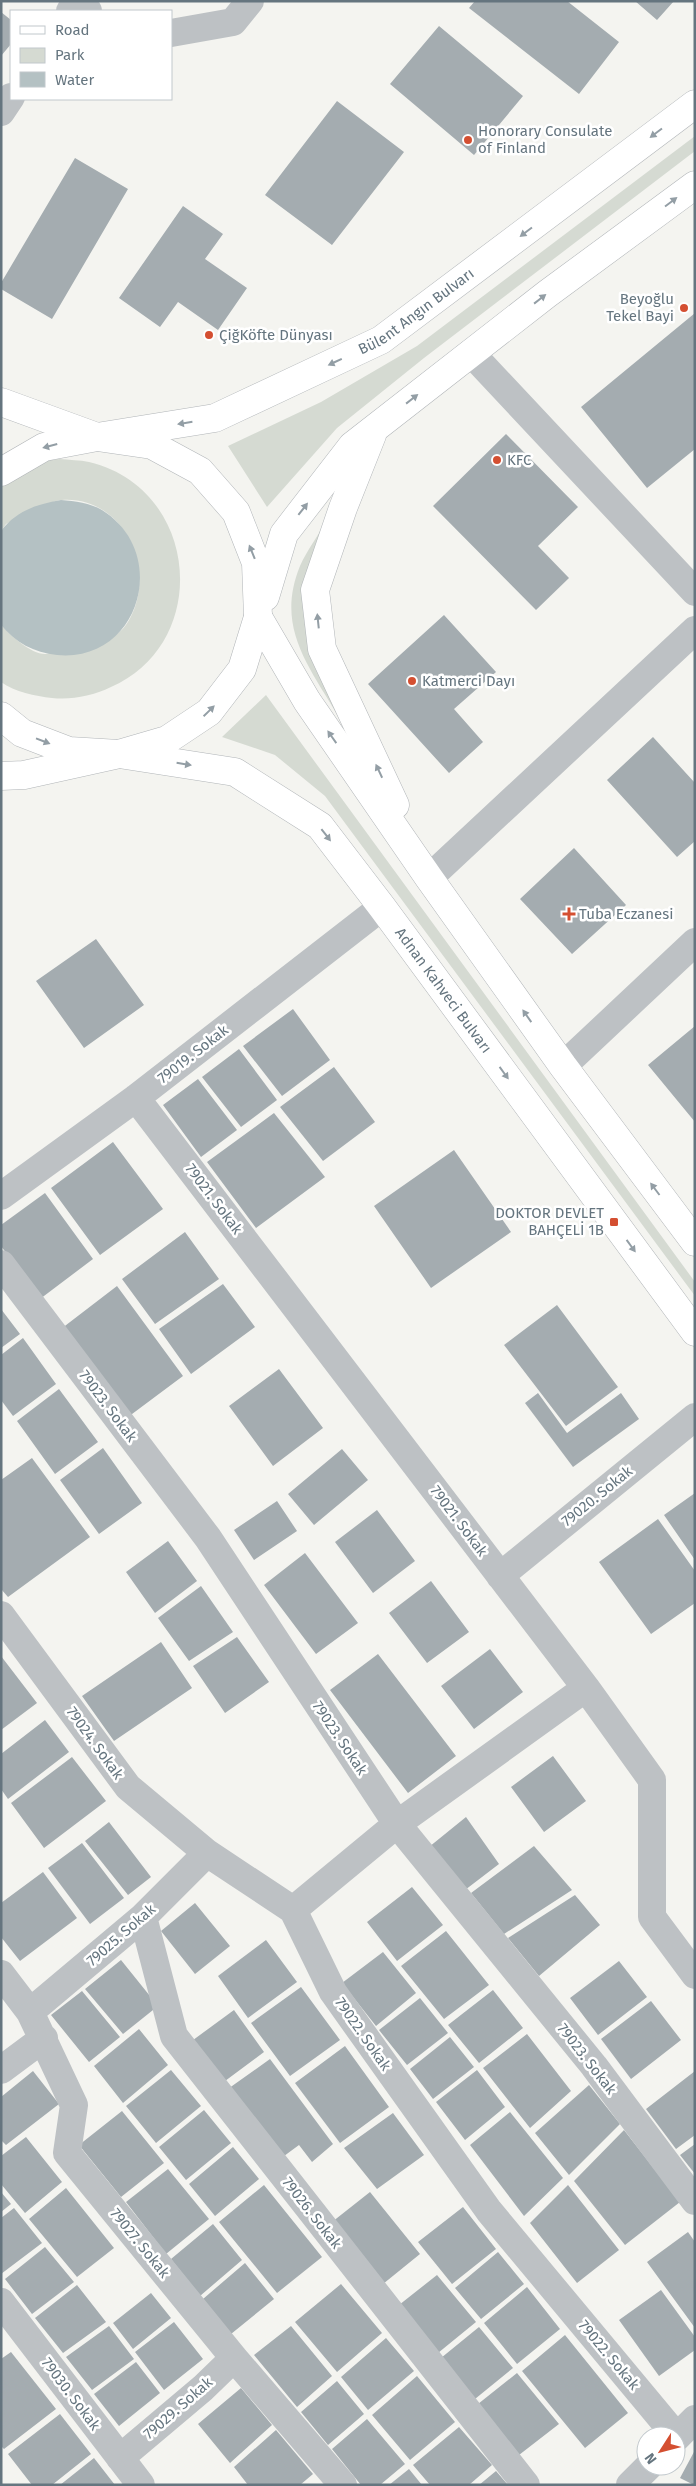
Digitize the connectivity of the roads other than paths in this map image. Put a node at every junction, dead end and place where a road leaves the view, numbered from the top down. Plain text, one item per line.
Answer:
1 (250, 1) edge
2 (172, 33) edge
3 (10, 98) edge
4 (695, 104) edge
5 (1, 112) edge
6 (695, 184) edge
7 (471, 353) junction
8 (1, 402) edge
9 (374, 429) junction
10 (98, 437) junction
11 (1, 472) edge
12 (695, 592) edge
13 (258, 617) junction
14 (695, 630) edge
15 (1, 716) edge
16 (119, 754) junction
17 (1, 776) edge
18 (430, 878) junction
19 (382, 907) junction
20 (695, 942) edge
21 (563, 1066) junction
22 (136, 1098) junction
23 (1, 1196) edge
24 (694, 1240) edge
25 (1, 1264) edge
26 (695, 1332) edge
27 (695, 1417) edge
28 (500, 1576) junction
29 (1, 1615) edge
30 (586, 1688) junction
31 (397, 1824) junction
32 (207, 1853) junction
33 (293, 1910) junction
34 (143, 1917) junction
35 (1, 1974) edge
36 (695, 1975) edge
37 (30, 2012) junction
38 (44, 2038) junction
39 (1, 2070) edge
40 (695, 2201) edge
41 (1, 2302) edge
42 (234, 2358) junction
43 (679, 2426) edge
44 (120, 2458) junction
45 (639, 2476) edge
46 (141, 2485) edge
47 (343, 2485) edge
48 (526, 2485) edge
49 (630, 2485) edge

1 - 2 street
3 - 5 street
4 -> 10 main road, Bülent Angın Bulvarı
7 -> 6 main road
9 -> 7 main road
7 - 12 street
8 - 10 main road
13 -> 9 main road
18 -> 9 main road
10 -> 11 main road, Bülent Angın Bulvarı
13 -> 10 main road
16 -> 13 main road
18 -> 13 main road
14 - 18 street
15 -> 16 main road
16 - 17 main road
16 -> 19 main road, Adnan Kahveci Bulvarı
21 -> 18 main road
19 - 22 street, 79019. Sokak
19 -> 26 main road, Adnan Kahveci Bulvarı
20 - 21 street
24 -> 21 main road
22 - 23 street, 79019. Sokak
22 - 28 street, 79021. Sokak
25 - 31 street, 79023. Sokak
27 - 28 street, 79020. Sokak
28 - 30 street, 79021. Sokak
29 - 32 street, 79024. Sokak
30 - 31 street
30 - 36 street, 79021. Sokak
31 - 33 street
31 - 40 street, 79023. Sokak
32 - 33 street, 79024. Sokak
32 - 34 street, 79025. Sokak
33 - 43 street, 79022. Sokak
34 - 37 street, 79025. Sokak
34 - 48 street, 79026. Sokak
35 - 37 street, 79027. Sokak
37 - 38 street, 79027. Sokak
38 - 39 street
38 - 42 street, 79027. Sokak
41 - 44 street, 79030. Sokak
42 - 44 street, 79029. Sokak
42 - 47 street, 79027. Sokak
44 - 46 street, 79030. Sokak
45 - 49 street

